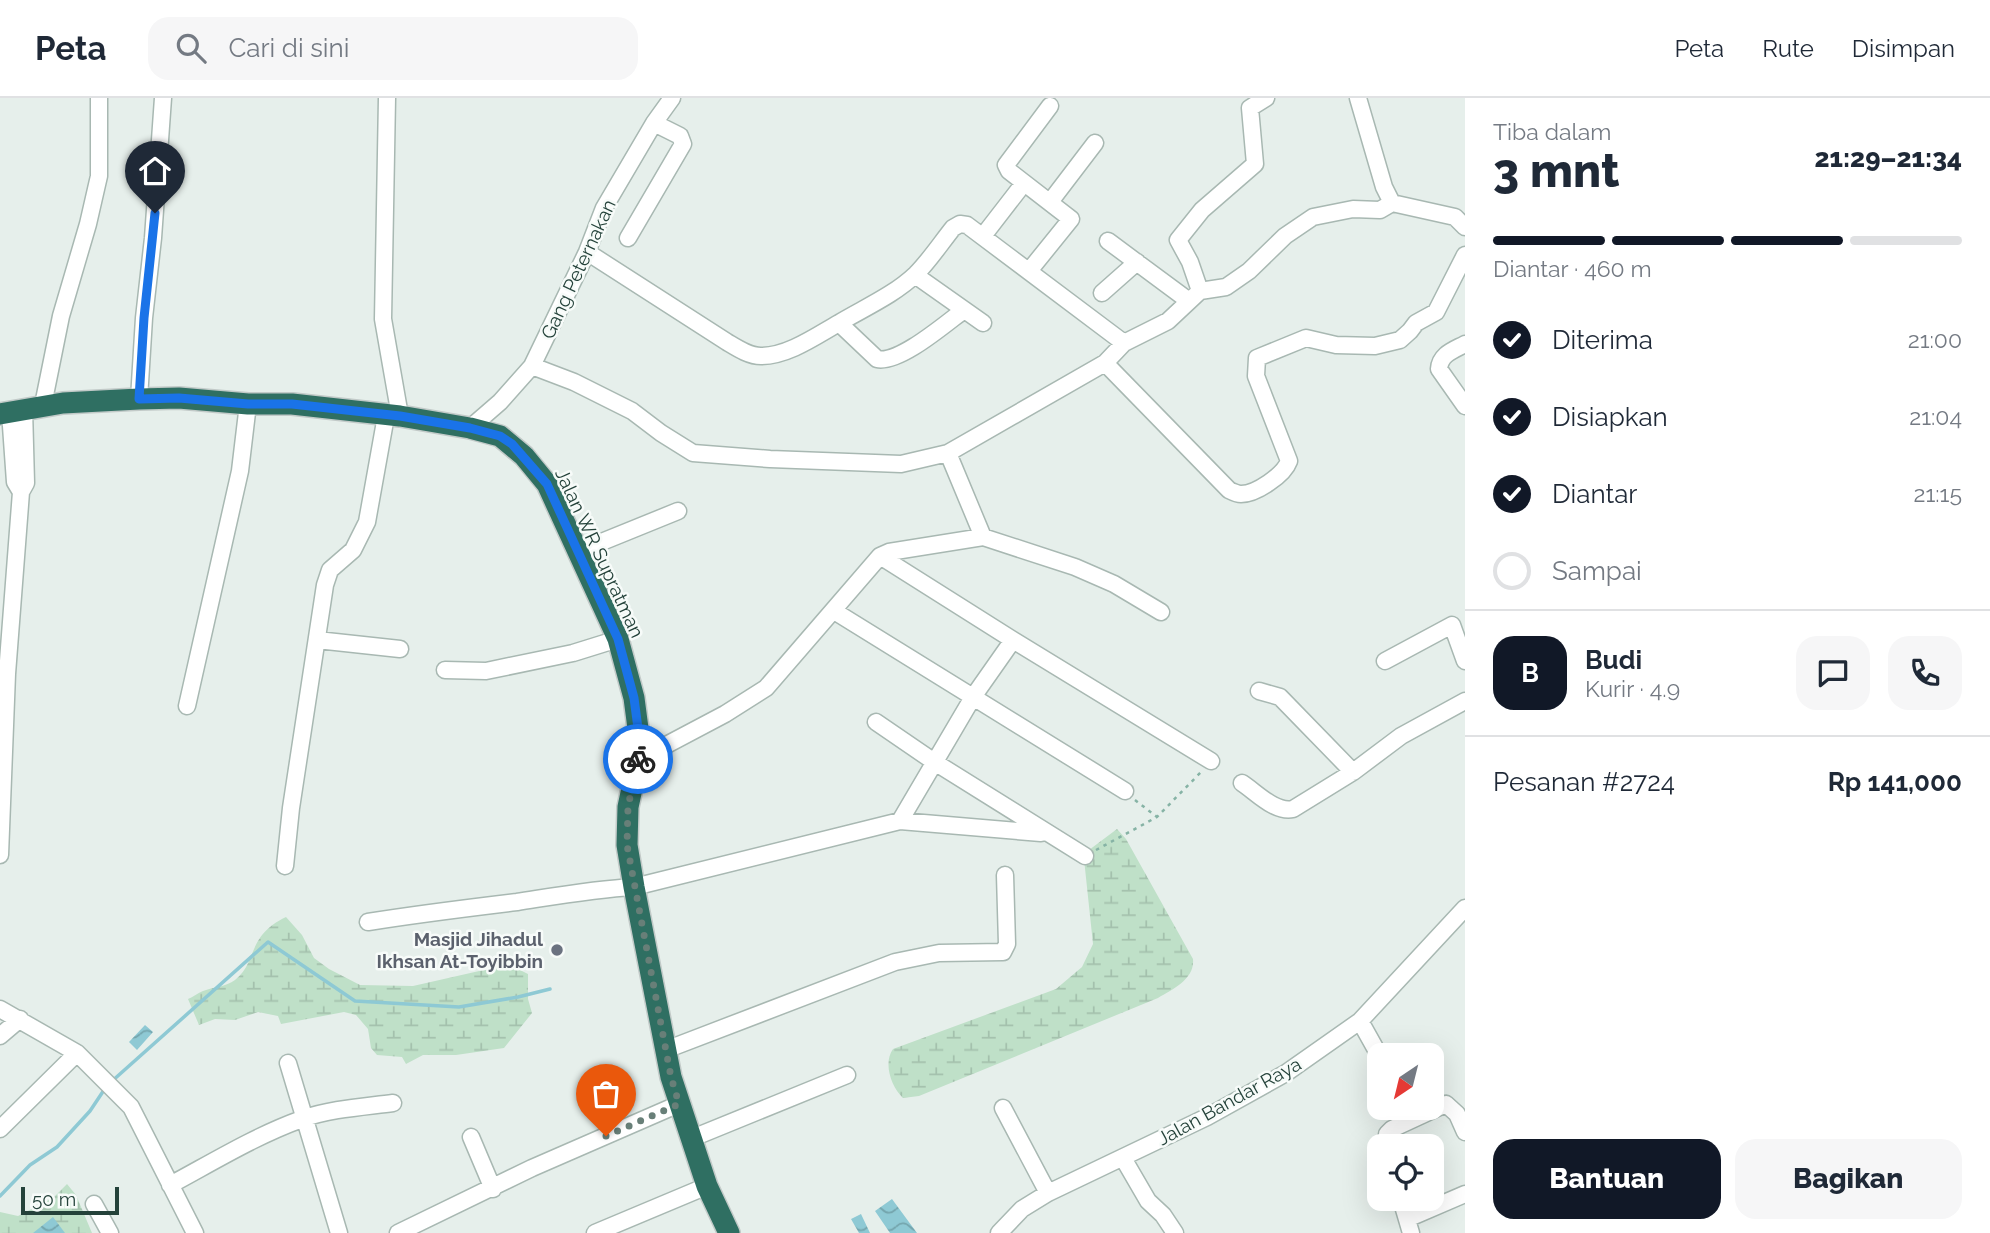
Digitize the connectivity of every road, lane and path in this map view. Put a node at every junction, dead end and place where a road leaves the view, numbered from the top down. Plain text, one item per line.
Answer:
1 (99, 98) edge
2 (163, 98) edge
3 (387, 98) edge
4 (672, 98) edge
5 (1266, 98) edge
6 (1358, 98) edge
7 (1050, 106) dead end
8 (654, 122) junction
9 (1095, 143) dead end
10 (1024, 183) junction
11 (1050, 202) junction
12 (1392, 203) junction
13 (1465, 227) edge
14 (982, 236) junction
15 (628, 238) dead end
16 (1108, 242) dead end
17 (587, 252) junction
18 (1465, 256) edge
19 (1137, 262) junction
20 (1029, 271) junction
21 (915, 275) junction
22 (1101, 293) dead end
23 (1195, 296) junction
24 (964, 310) junction
25 (839, 323) junction
26 (983, 323) dead end
27 (1124, 343) junction
28 (1465, 344) edge
29 (1105, 363) junction
30 (532, 366) junction
31 (139, 399) junction
32 (248, 404) junction
33 (1465, 406) edge
34 (19, 410) edge
35 (393, 416) junction
36 (470, 428) junction
37 (948, 453) junction
38 (678, 511) dead end
39 (983, 537) junction
40 (577, 552) junction
41 (880, 556) junction
42 (834, 611) junction
43 (1161, 612) dead end
44 (618, 639) junction
45 (317, 640) junction
46 (1013, 640) junction
47 (400, 649) dead end
48 (1465, 661) edge
49 (1385, 662) dead end
50 (445, 670) dead end
51 (1259, 691) dead end
52 (973, 697) junction
53 (1465, 701) edge
54 (187, 706) dead end
55 (876, 722) dead end
56 (638, 760) junction
57 (1211, 761) joint
58 (936, 763) junction
59 (1353, 772) junction
60 (1242, 783) dead end
61 (1125, 791) joint
62 (1, 794) edge
63 (1157, 817) junction
64 (901, 821) junction
65 (1046, 833) junction
66 (0, 855) edge
67 (1085, 856) joint
68 (285, 866) dead end
69 (1005, 875) dead end
70 (634, 887) junction
71 (1465, 908) edge
72 (368, 922) dead end
73 (0, 1009) edge
74 (20, 1019) junction
75 (1360, 1021) junction
76 (0, 1036) edge
77 (1372, 1043) edge
78 (668, 1049) junction
79 (77, 1053) junction
80 (288, 1063) dead end
81 (847, 1076) dead end
82 (393, 1103) dead end
83 (679, 1104) junction
84 (1444, 1105) edge
85 (1003, 1108) dead end
86 (304, 1119) junction
87 (1404, 1120) edge
88 (0, 1129) edge
89 (1465, 1132) edge
90 (1387, 1134) edge
91 (471, 1137) dead end
92 (690, 1139) junction
93 (1123, 1158) junction
94 (170, 1185) junction
95 (707, 1186) junction
96 (493, 1189) junction
97 (1048, 1194) junction
98 (1465, 1194) edge
99 (94, 1204) dead end
100 (1409, 1226) edge
101 (110, 1233) edge
102 (195, 1233) edge
103 (339, 1233) edge
104 (398, 1233) edge
105 (595, 1233) edge
106 (729, 1233) edge
107 (999, 1233) edge
108 (1175, 1233) edge

1 - 34 street
2 - 31 street
3 - 35 street
4 - 8 street, Gang Peternakan
5 - 23 street
6 - 12 street
7 - 10 street
8 - 15 street
8 - 17 street, Gang Peternakan
9 - 11 street
10 - 11 street
10 - 14 street
11 - 20 street
12 - 13 street
12 - 23 street
14 - 20 street
14 - 21 street
16 - 19 street
17 - 25 street
17 - 30 street, Gang Peternakan
18 - 29 street
19 - 22 street
19 - 23 street
20 - 27 street
21 - 24 street
21 - 25 street
23 - 27 street
24 - 25 street
24 - 26 street
27 - 29 street
28 - 33 street
29 - 37 street
30 - 36 street, Gang Peternakan
30 - 37 street
31 - 32 highway, Jalan WR Supratman
31 - 34 highway, Jalan WR Supratman
32 - 35 highway, Jalan WR Supratman
32 - 54 street
34 - 62 street
35 - 36 highway, Jalan WR Supratman
35 - 45 street
36 - 40 highway, Jalan WR Supratman
37 - 39 street
38 - 40 street
39 - 41 street
39 - 43 street
40 - 44 highway, Jalan WR Supratman
41 - 42 street
41 - 46 street
42 - 52 street
42 - 56 street
44 - 50 street
44 - 56 highway, Jalan WR Supratman
45 - 47 street
45 - 68 street
46 - 52 street
46 - 57 street
48 - 49 street
51 - 59 street
52 - 58 street
52 - 61 street
53 - 59 street
55 - 58 street
56 - 70 highway, Jalan WR Supratman
57 - 63 path
58 - 64 street
58 - 65 street
59 - 60 street
61 - 63 path
62 - 66 street
63 - 67 path
64 - 65 street
64 - 70 street
65 - 67 street
69 - 78 street
70 - 72 street
70 - 78 highway, Jalan WR Supratman
71 - 75 street, Jalan Bandar Raya
73 - 74 street
74 - 76 street
74 - 79 street
75 - 77 street
75 - 93 street, Jalan Bandar Raya
78 - 83 highway, Jalan WR Supratman
79 - 88 street
79 - 94 street
80 - 86 street
81 - 92 street
82 - 86 street
83 - 92 highway, Jalan WR Supratman
83 - 96 street
84 - 89 street
85 - 97 street
86 - 94 street
86 - 103 street
87 - 90 street
91 - 96 street
92 - 95 highway, Jalan WR Supratman
93 - 97 street, Jalan Bandar Raya
93 - 108 street
94 - 102 street
95 - 105 street
95 - 106 highway, Jalan WR Supratman
96 - 104 street
97 - 107 street, Jalan Bandar Raya
98 - 100 street
99 - 101 street

